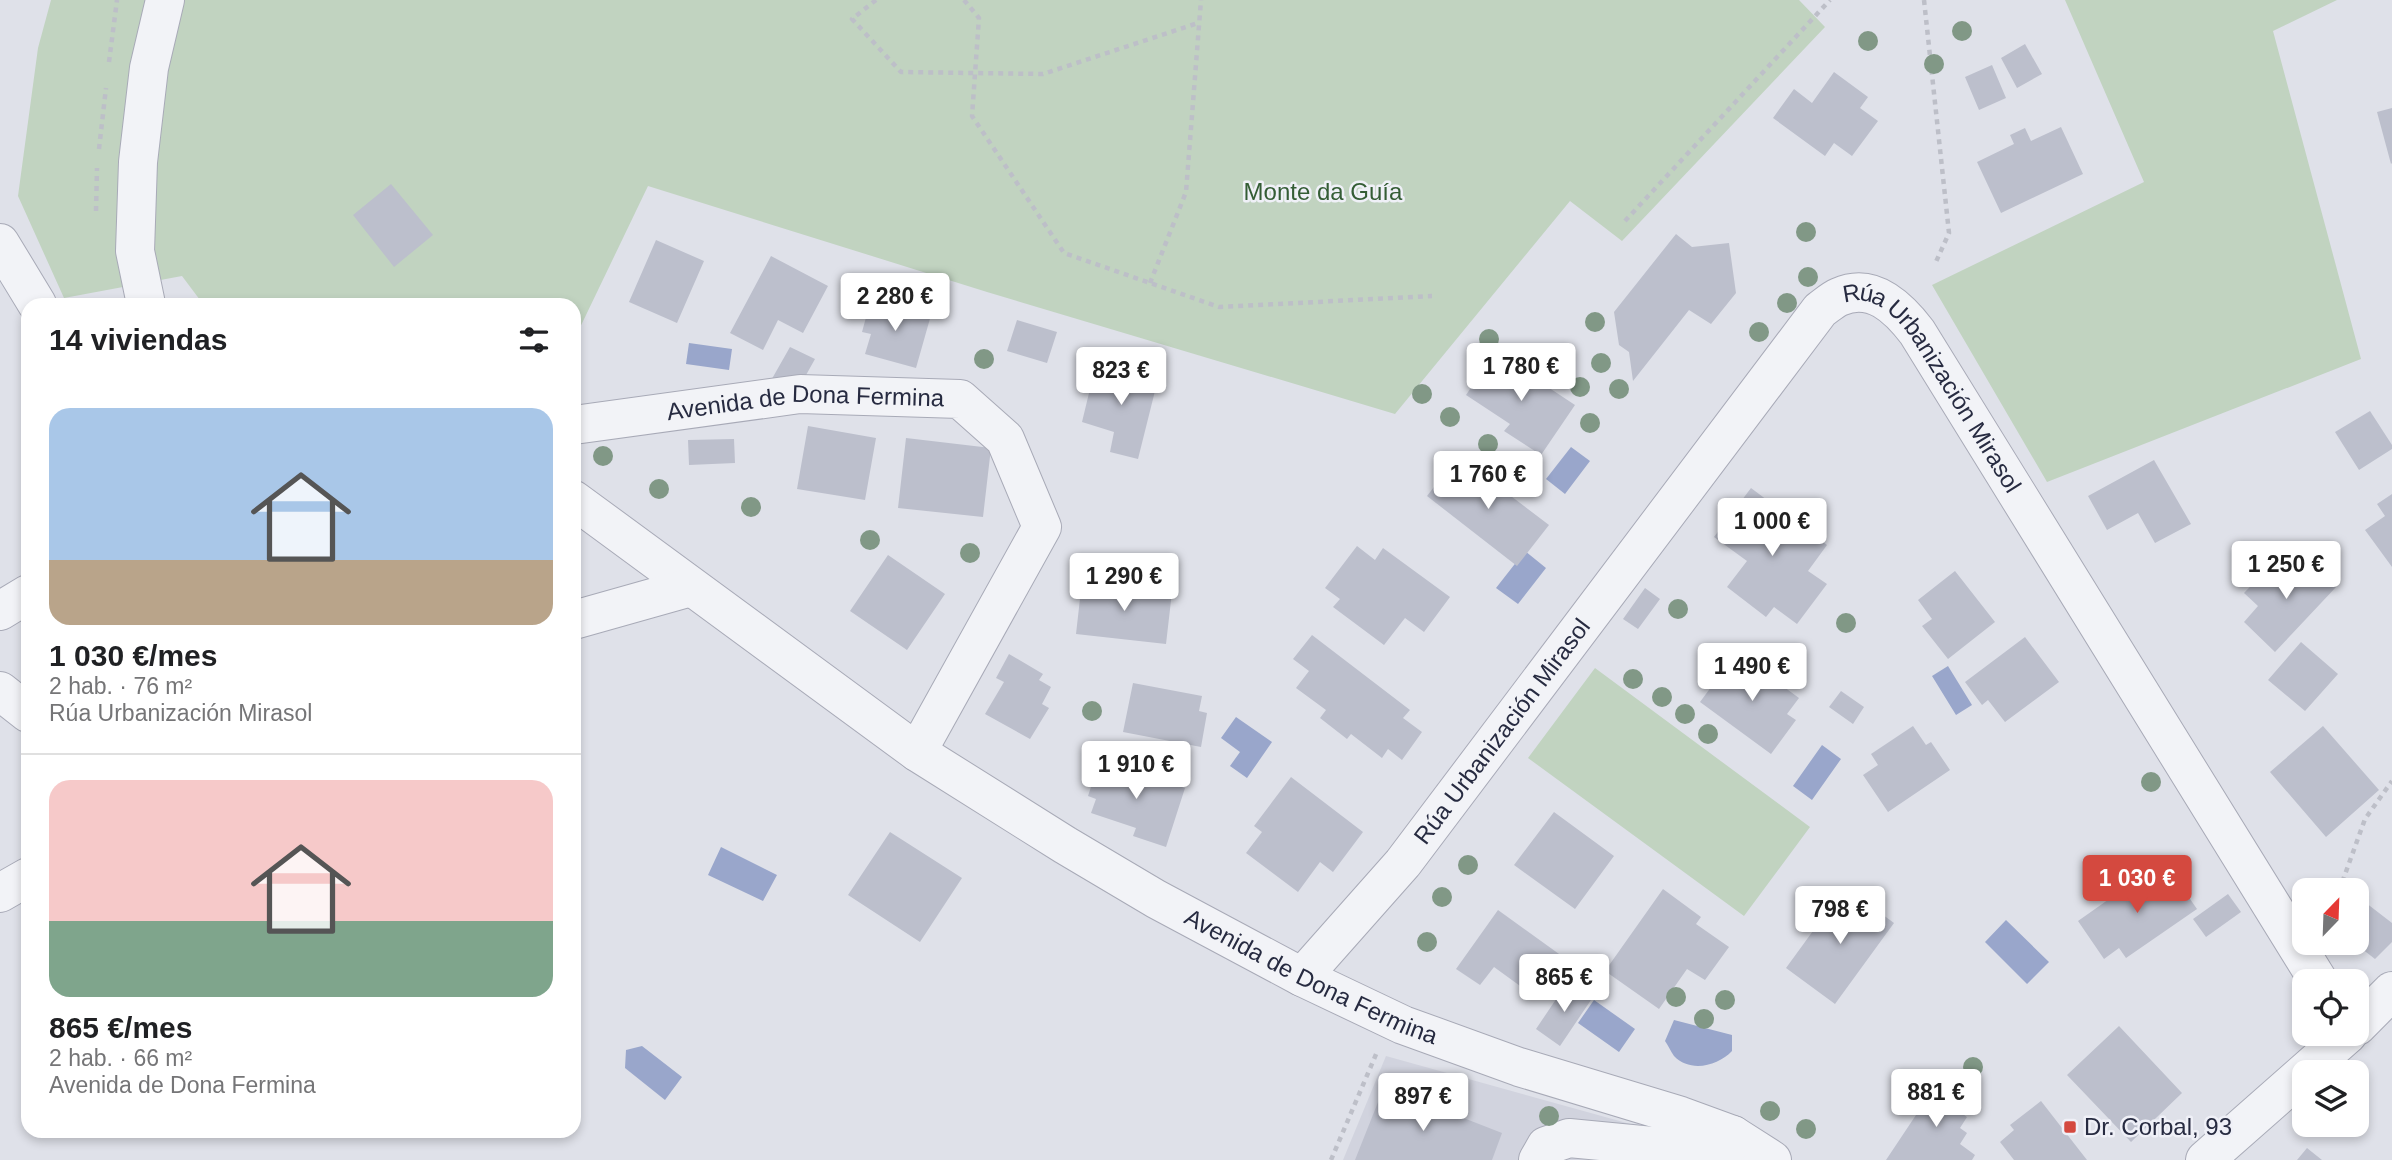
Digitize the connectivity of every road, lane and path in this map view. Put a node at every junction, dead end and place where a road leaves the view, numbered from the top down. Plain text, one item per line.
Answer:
1 (165, 0) edge
2 (876, 0) edge
3 (964, 0) edge
4 (1201, 0) edge
5 (1830, 0) edge
6 (1924, 0) edge
7 (1198, 23) junction
8 (975, 72) junction
9 (1625, 221) dead end
10 (0, 243) edge
11 (1935, 264) dead end
12 (1150, 283) junction
13 (1432, 296) dead end
14 (33, 298) edge
15 (145, 298) edge
16 (581, 424) edge
17 (581, 505) edge
18 (691, 587) junction
19 (21, 598) edge
20 (0, 611) edge
21 (589, 616) edge
22 (0, 691) edge
23 (21, 708) edge
24 (916, 752) junction
25 (2392, 781) edge
26 (2344, 878) edge
27 (21, 881) edge
28 (0, 893) edge
29 (2311, 969) edge
30 (1302, 977) junction
31 (2392, 991) edge
32 (2369, 1014) edge
33 (1390, 1019) junction
34 (2334, 1046) edge
35 (1733, 1135) junction
36 (1331, 1160) edge
37 (1538, 1160) edge
38 (1772, 1160) edge
39 (2205, 1160) edge

1 - 15 street
2 - 8 path
3 - 8 path
4 - 7 path
5 - 9 path
6 - 11 path
7 - 8 path
7 - 12 path
8 - 12 path
10 - 14 street
12 - 13 path
16 - 24 street, Avenida de Dona Fermina
17 - 18 street, Avenida de Dona Fermina
18 - 21 street
18 - 24 street, Avenida de Dona Fermina
19 - 20 street
22 - 23 street
24 - 30 street, Avenida de Dona Fermina
25 - 26 path
27 - 28 street
29 - 30 street, Rúa Urbanización Mirasol
30 - 33 street, Avenida de Dona Fermina
31 - 32 street
33 - 35 street, Avenida de Dona Fermina
33 - 36 path
34 - 39 street
35 - 37 street
35 - 38 street, Avenida de Dona Fermina

